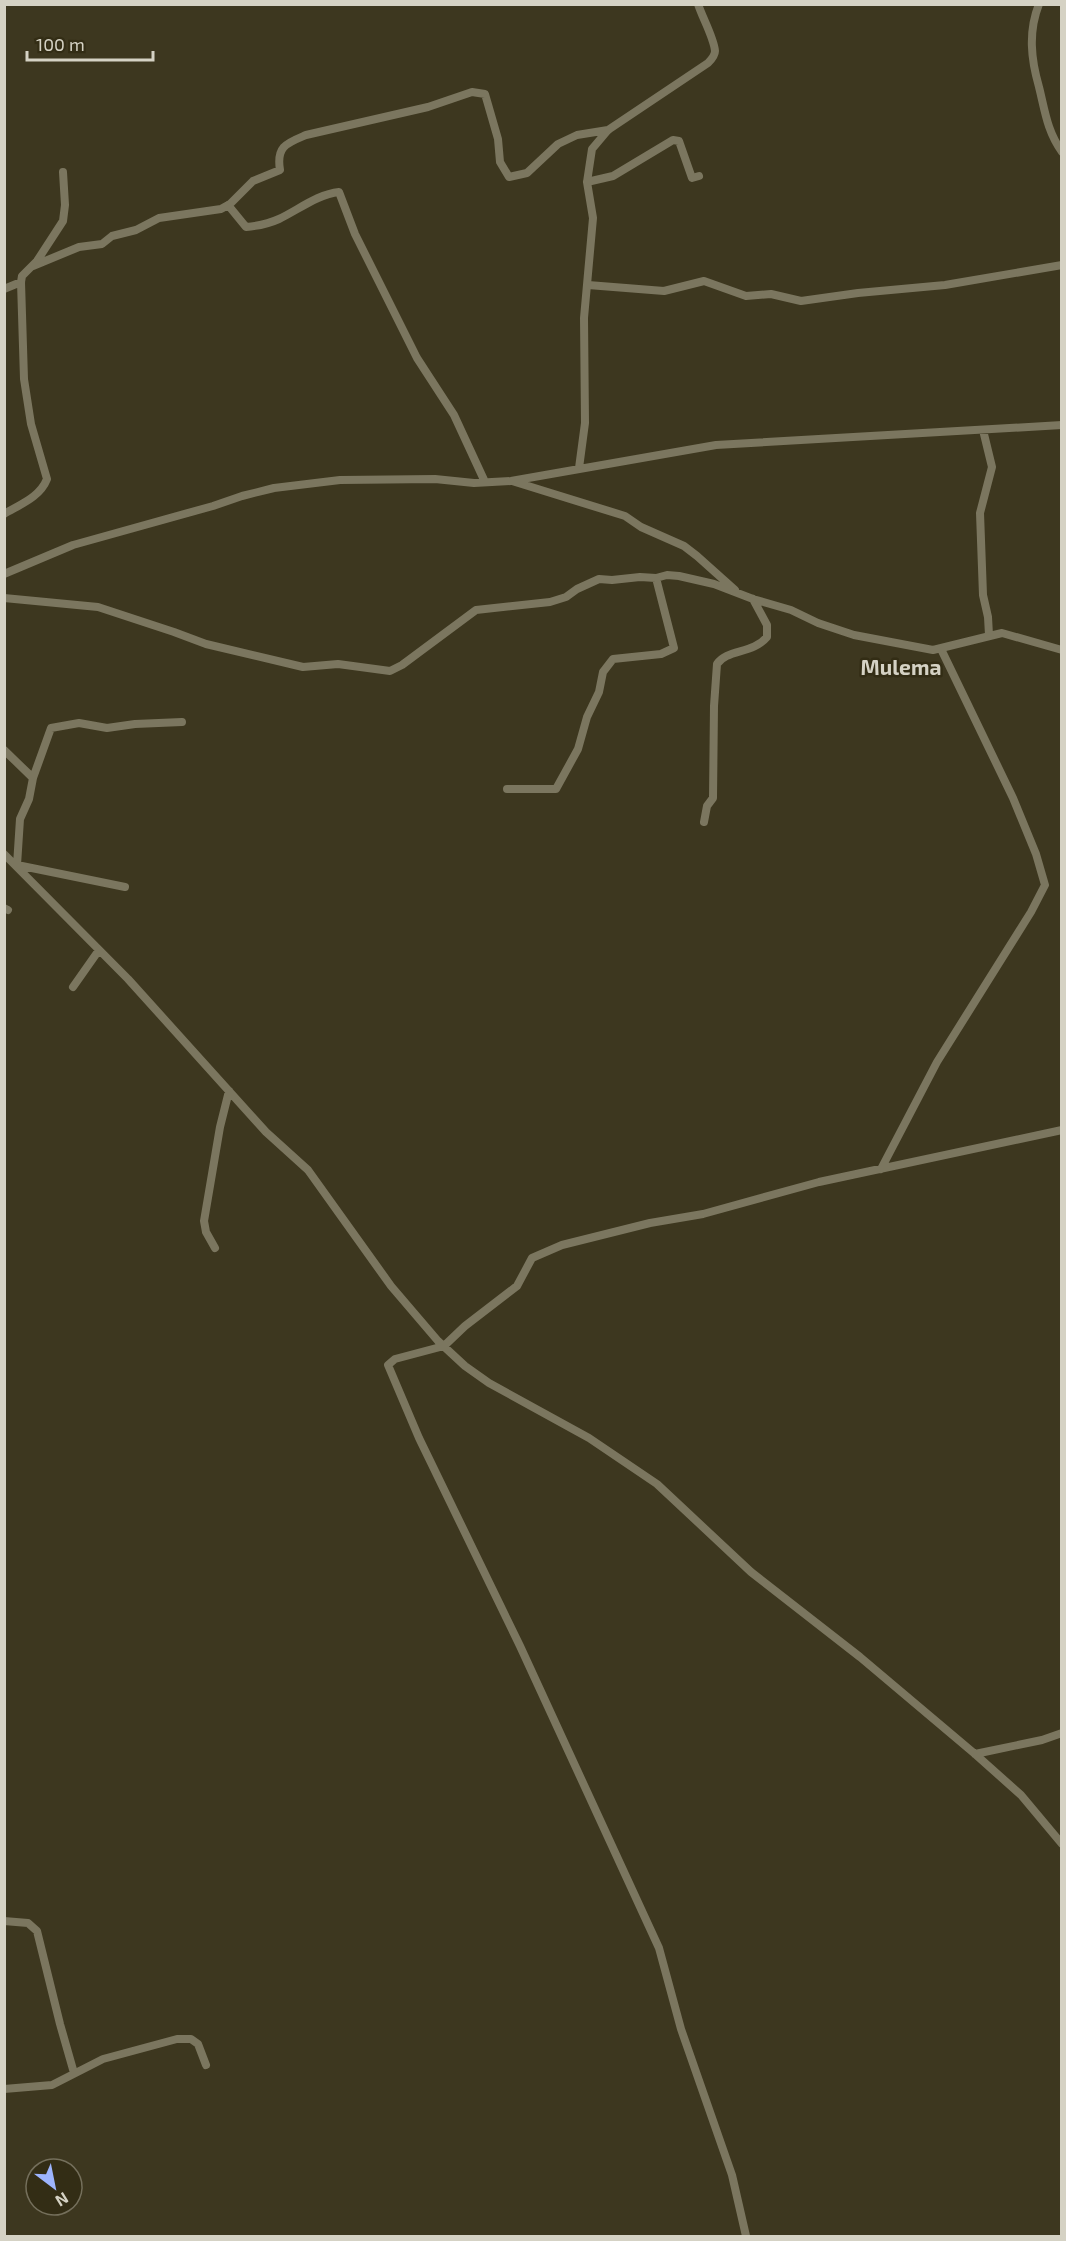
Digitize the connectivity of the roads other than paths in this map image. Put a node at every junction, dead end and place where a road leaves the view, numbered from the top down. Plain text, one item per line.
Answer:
1 (698, 4) edge
2 (1039, 4) edge
3 (608, 130) junction
4 (1062, 152) edge
5 (63, 172) dead end
6 (699, 176) dead end
7 (587, 182) junction
8 (228, 205) junction
9 (1062, 265) edge
10 (33, 266) junction
11 (21, 282) junction
12 (588, 285) junction
13 (4, 290) edge
14 (1062, 425) edge
15 (983, 430) junction
16 (579, 468) junction
17 (511, 481) junction
18 (485, 482) junction
19 (4, 514) edge
20 (4, 574) edge
21 (656, 578) junction
22 (739, 594) junction
23 (4, 598) edge
24 (753, 599) junction
25 (990, 635) junction
26 (941, 649) junction
27 (1062, 650) edge
28 (182, 722) dead end
29 (4, 750) edge
30 (33, 778) junction
31 (507, 789) dead end
32 (704, 822) dead end
33 (4, 854) edge
34 (17, 865) junction
35 (125, 887) dead end
36 (99, 950) junction
37 (73, 987) dead end
38 (229, 1091) junction
39 (1062, 1130) edge
40 (881, 1168) junction
41 (214, 1248) dead end
42 (444, 1346) junction
43 (1062, 1733) edge
44 (975, 1754) junction
45 (1062, 1844) edge
46 (4, 1921) edge
47 (206, 2065) dead end
48 (74, 2073) junction
49 (4, 2090) edge
50 (746, 2236) edge

1 - 3 street
2 - 4 street
3 - 7 street
3 - 8 street
5 - 10 street
6 - 7 street
7 - 12 street
8 - 10 street
8 - 18 street
9 - 12 street
10 - 11 street
11 - 13 street
11 - 19 street
12 - 16 street
14 - 15 street
15 - 16 street
15 - 25 street
16 - 17 street
17 - 18 street
17 - 22 street
18 - 20 street
21 - 22 street
21 - 23 street
21 - 31 street
22 - 24 street
24 - 26 street
24 - 32 street
25 - 26 street
25 - 27 street
26 - 40 street
28 - 30 street
29 - 30 street
30 - 34 street
33 - 34 street
34 - 35 street
34 - 36 street
36 - 37 street
36 - 38 street
38 - 41 street
38 - 42 street
39 - 40 street
40 - 42 street
42 - 44 street
42 - 50 street
43 - 44 street
44 - 45 street
46 - 48 street
47 - 48 street
48 - 49 street

